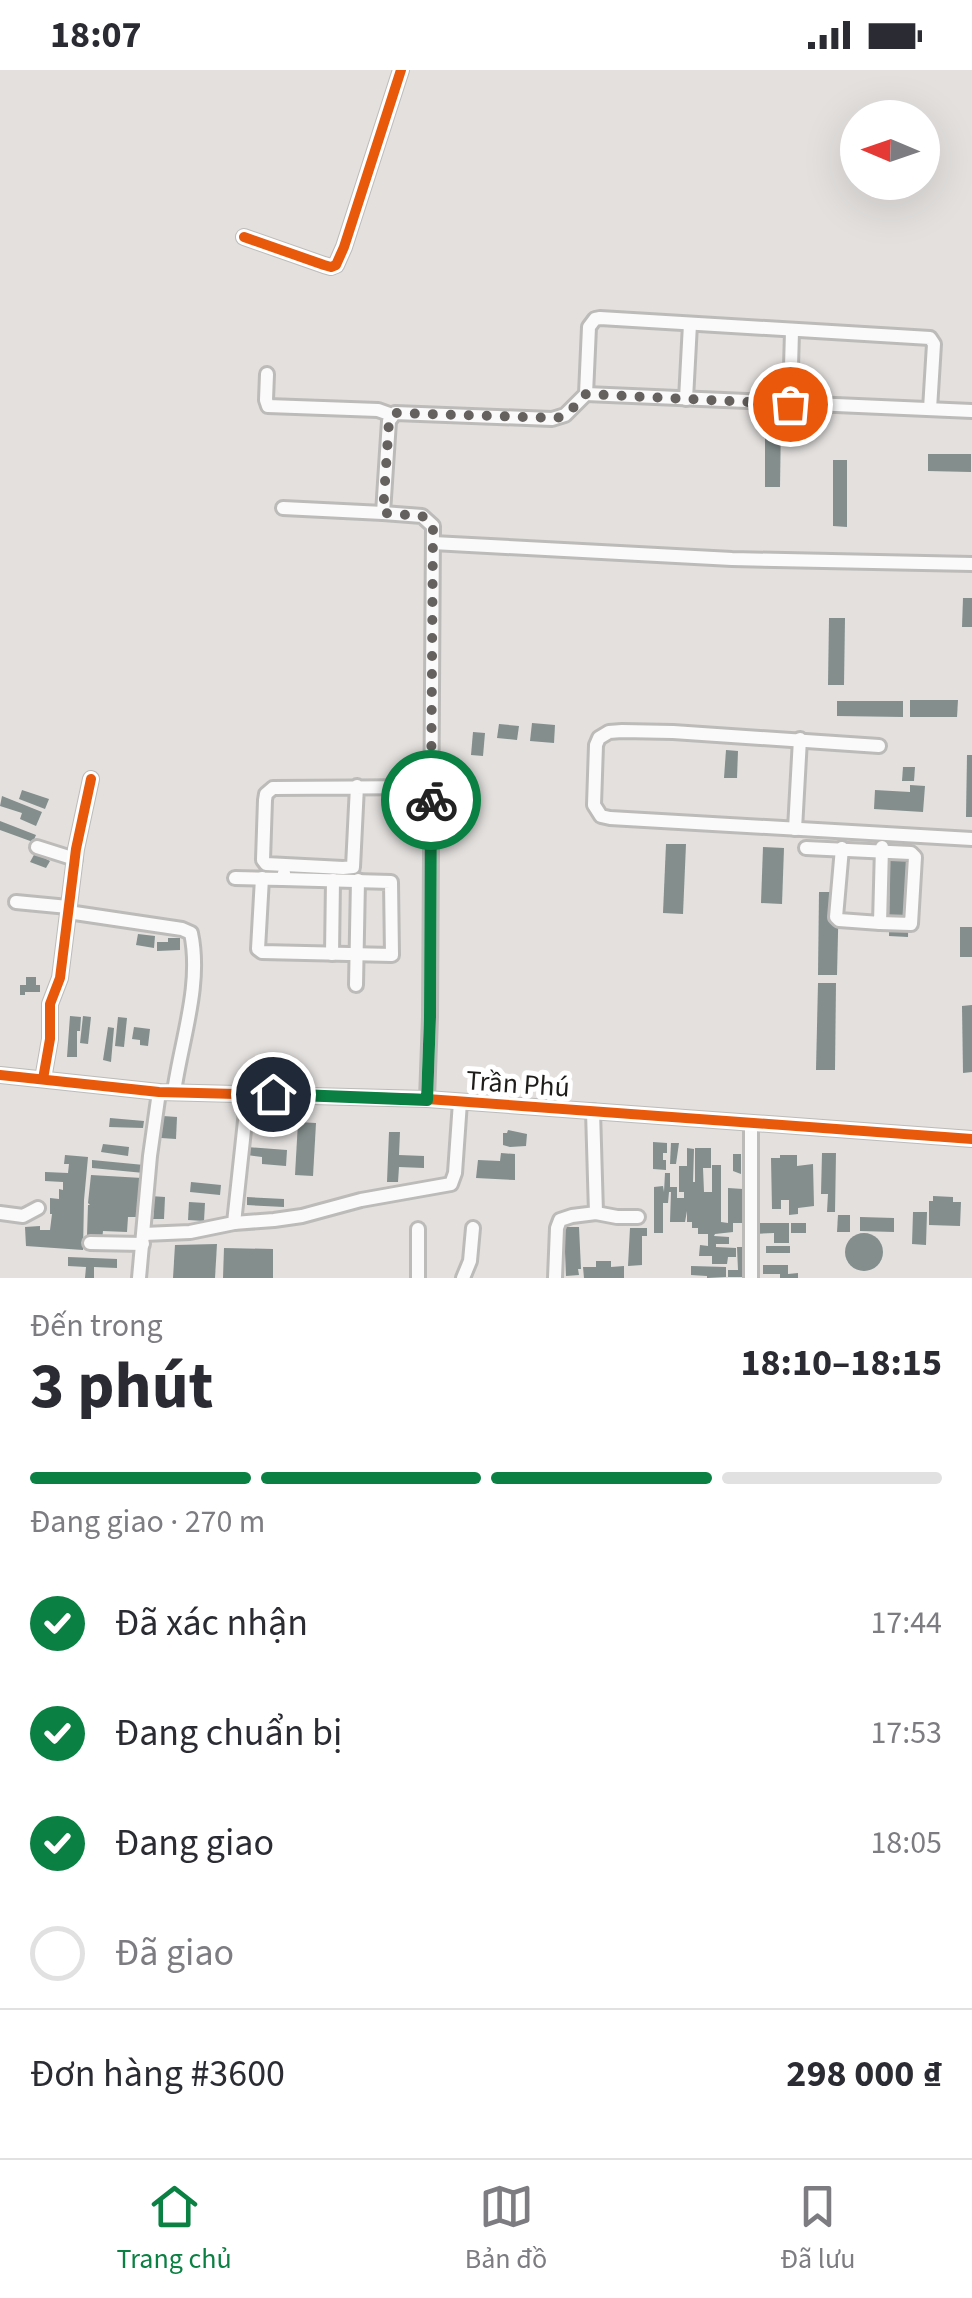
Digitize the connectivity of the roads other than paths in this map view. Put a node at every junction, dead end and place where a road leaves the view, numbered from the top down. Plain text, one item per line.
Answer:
1 (401, 70) edge
2 (244, 237) dead end
3 (690, 324) junction
4 (792, 331) junction
5 (267, 374) dead end
6 (586, 394) junction
7 (686, 399) junction
8 (790, 404) junction
9 (930, 409) junction
10 (972, 411) edge
11 (392, 415) junction
12 (283, 508) dead end
13 (383, 513) junction
14 (433, 542) junction
15 (972, 564) edge
16 (800, 739) junction
17 (878, 746) dead end
18 (91, 779) dead end
19 (358, 786) junction
20 (431, 786) junction
21 (795, 829) junction
22 (882, 834) junction
23 (972, 840) edge
24 (37, 848) dead end
25 (806, 848) dead end
26 (842, 848) junction
27 (882, 851) junction
28 (74, 859) junction
29 (284, 872) junction
30 (346, 877) junction
31 (235, 878) dead end
32 (262, 878) junction
33 (16, 902) dead end
34 (68, 910) junction
35 (880, 923) junction
36 (332, 954) junction
37 (357, 954) junction
38 (356, 984) dead end
39 (0, 1075) edge
40 (43, 1079) junction
41 (159, 1092) junction
42 (174, 1092) junction
43 (248, 1093) junction
44 (427, 1100) junction
45 (460, 1102) junction
46 (593, 1112) junction
47 (752, 1123) junction
48 (972, 1139) edge
49 (38, 1208) dead end
50 (596, 1213) junction
51 (0, 1214) edge
52 (638, 1217) dead end
53 (234, 1222) junction
54 (473, 1228) dead end
55 (418, 1229) dead end
56 (143, 1239) junction
57 (90, 1242) dead end
58 (139, 1278) edge
59 (418, 1278) edge
60 (463, 1278) edge
61 (555, 1278) edge
62 (751, 1278) edge

1 - 2 street
3 - 4 street
3 - 6 street
3 - 7 street
4 - 8 street
4 - 9 street
5 - 11 street
6 - 7 street
6 - 11 street
7 - 8 street
8 - 9 street
9 - 10 street
11 - 13 street
12 - 13 street
13 - 14 street
14 - 15 street
14 - 20 street
16 - 17 street
16 - 21 street
16 - 21 street
18 - 28 street
19 - 20 street
19 - 29 street
19 - 30 street
20 - 44 street
21 - 22 street
22 - 23 street
22 - 27 street
24 - 28 street
25 - 26 street
26 - 27 street
26 - 35 street
27 - 35 street
27 - 35 street
28 - 34 street
29 - 30 street
29 - 32 street
30 - 36 street
30 - 37 street
30 - 37 street
31 - 32 street
32 - 36 street
33 - 34 street
34 - 40 street
34 - 42 street
36 - 37 street
37 - 38 street
39 - 40 street, Trần Phú
40 - 41 street, Trần Phú
41 - 42 street, Trần Phú
41 - 56 street
42 - 43 street, Trần Phú
43 - 44 street, Trần Phú
43 - 53 street
44 - 45 street, Trần Phú
45 - 46 street, Trần Phú
45 - 53 street
46 - 47 street, Trần Phú
46 - 50 street
47 - 48 street, Trần Phú
47 - 62 street
49 - 51 street
50 - 52 street
50 - 61 street
53 - 56 street
54 - 60 street
55 - 59 street
56 - 57 street
56 - 58 street

